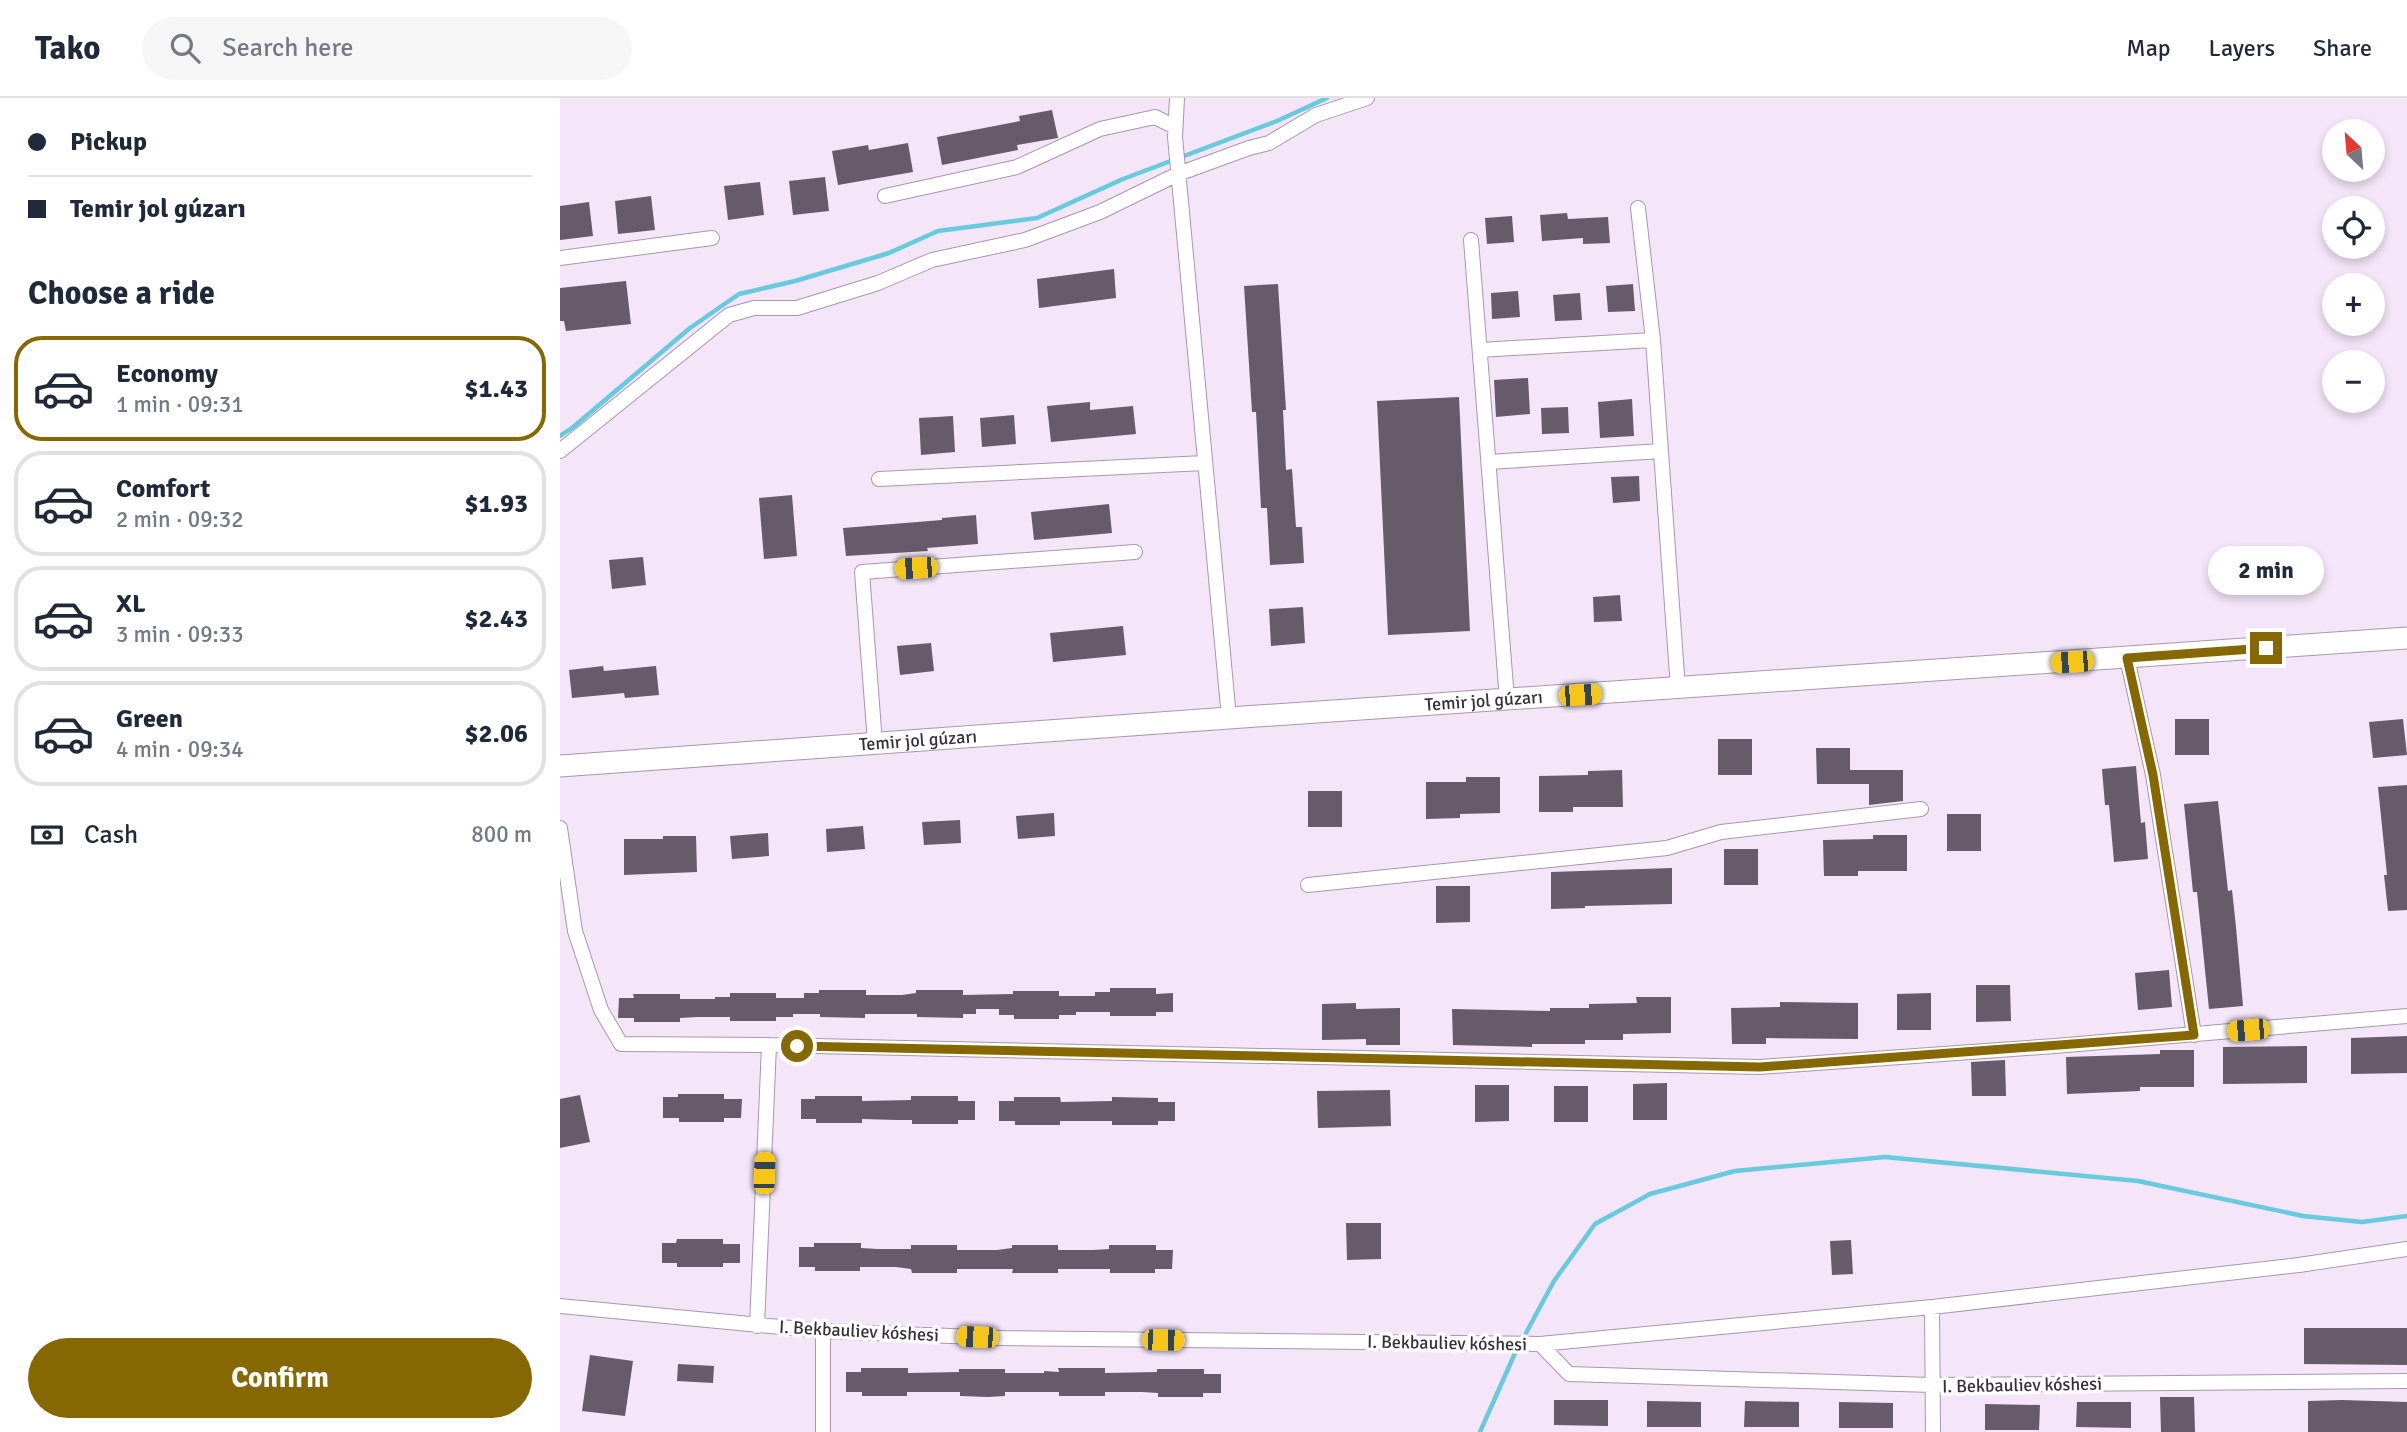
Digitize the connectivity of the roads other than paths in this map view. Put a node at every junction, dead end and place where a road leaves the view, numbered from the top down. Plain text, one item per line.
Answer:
1 (1177, 98) edge
2 (1367, 98) edge
3 (1175, 132) junction
4 (1178, 174) junction
5 (885, 196) dead end
6 (1638, 208) dead end
7 (712, 238) dead end
8 (1471, 240) dead end
9 (560, 258) edge
10 (1653, 341) junction
11 (1480, 350) junction
12 (560, 451) edge
13 (1661, 451) junction
14 (1489, 462) junction
15 (1204, 463) junction
16 (879, 479) dead end
17 (1135, 552) dead end
18 (2406, 642) edge
19 (2127, 658) junction
20 (1678, 689) junction
21 (1507, 700) junction
22 (1229, 718) junction
23 (876, 743) junction
24 (560, 766) edge
25 (1921, 809) dead end
26 (560, 828) edge
27 (1308, 885) dead end
28 (2407, 1016) edge
29 (2194, 1035) junction
30 (769, 1045) junction
31 (2407, 1249) edge
32 (560, 1306) edge
33 (1932, 1307) junction
34 (757, 1326) junction
35 (823, 1331) junction
36 (1540, 1344) junction
37 (2407, 1381) edge
38 (1932, 1385) junction
39 (822, 1432) edge
40 (1933, 1432) edge

1 - 3 street
2 - 4 street
3 - 4 street
3 - 5 street
4 - 12 street
4 - 15 street
6 - 10 street
7 - 9 street
8 - 11 street
10 - 11 street
10 - 13 street
11 - 14 street
13 - 14 street
13 - 20 street
14 - 21 street
15 - 16 street
15 - 22 street
17 - 23 street
18 - 19 street, Temir jol gúzarı
19 - 20 street, Temir jol gúzarı
19 - 29 street
20 - 21 street, Temir jol gúzarı
21 - 22 street, Temir jol gúzarı
22 - 23 street, Temir jol gúzarı
23 - 24 street, Temir jol gúzarı
25 - 27 street
26 - 30 street
28 - 29 street
29 - 30 street
30 - 34 street
31 - 33 street
32 - 34 street, I. Bekbauliev kóshesi
33 - 36 street
33 - 38 street
34 - 35 street, I. Bekbauliev kóshesi
35 - 36 street, I. Bekbauliev kóshesi
35 - 39 street
36 - 38 street, I. Bekbauliev kóshesi
37 - 38 street, I. Bekbauliev kóshesi
38 - 40 street

